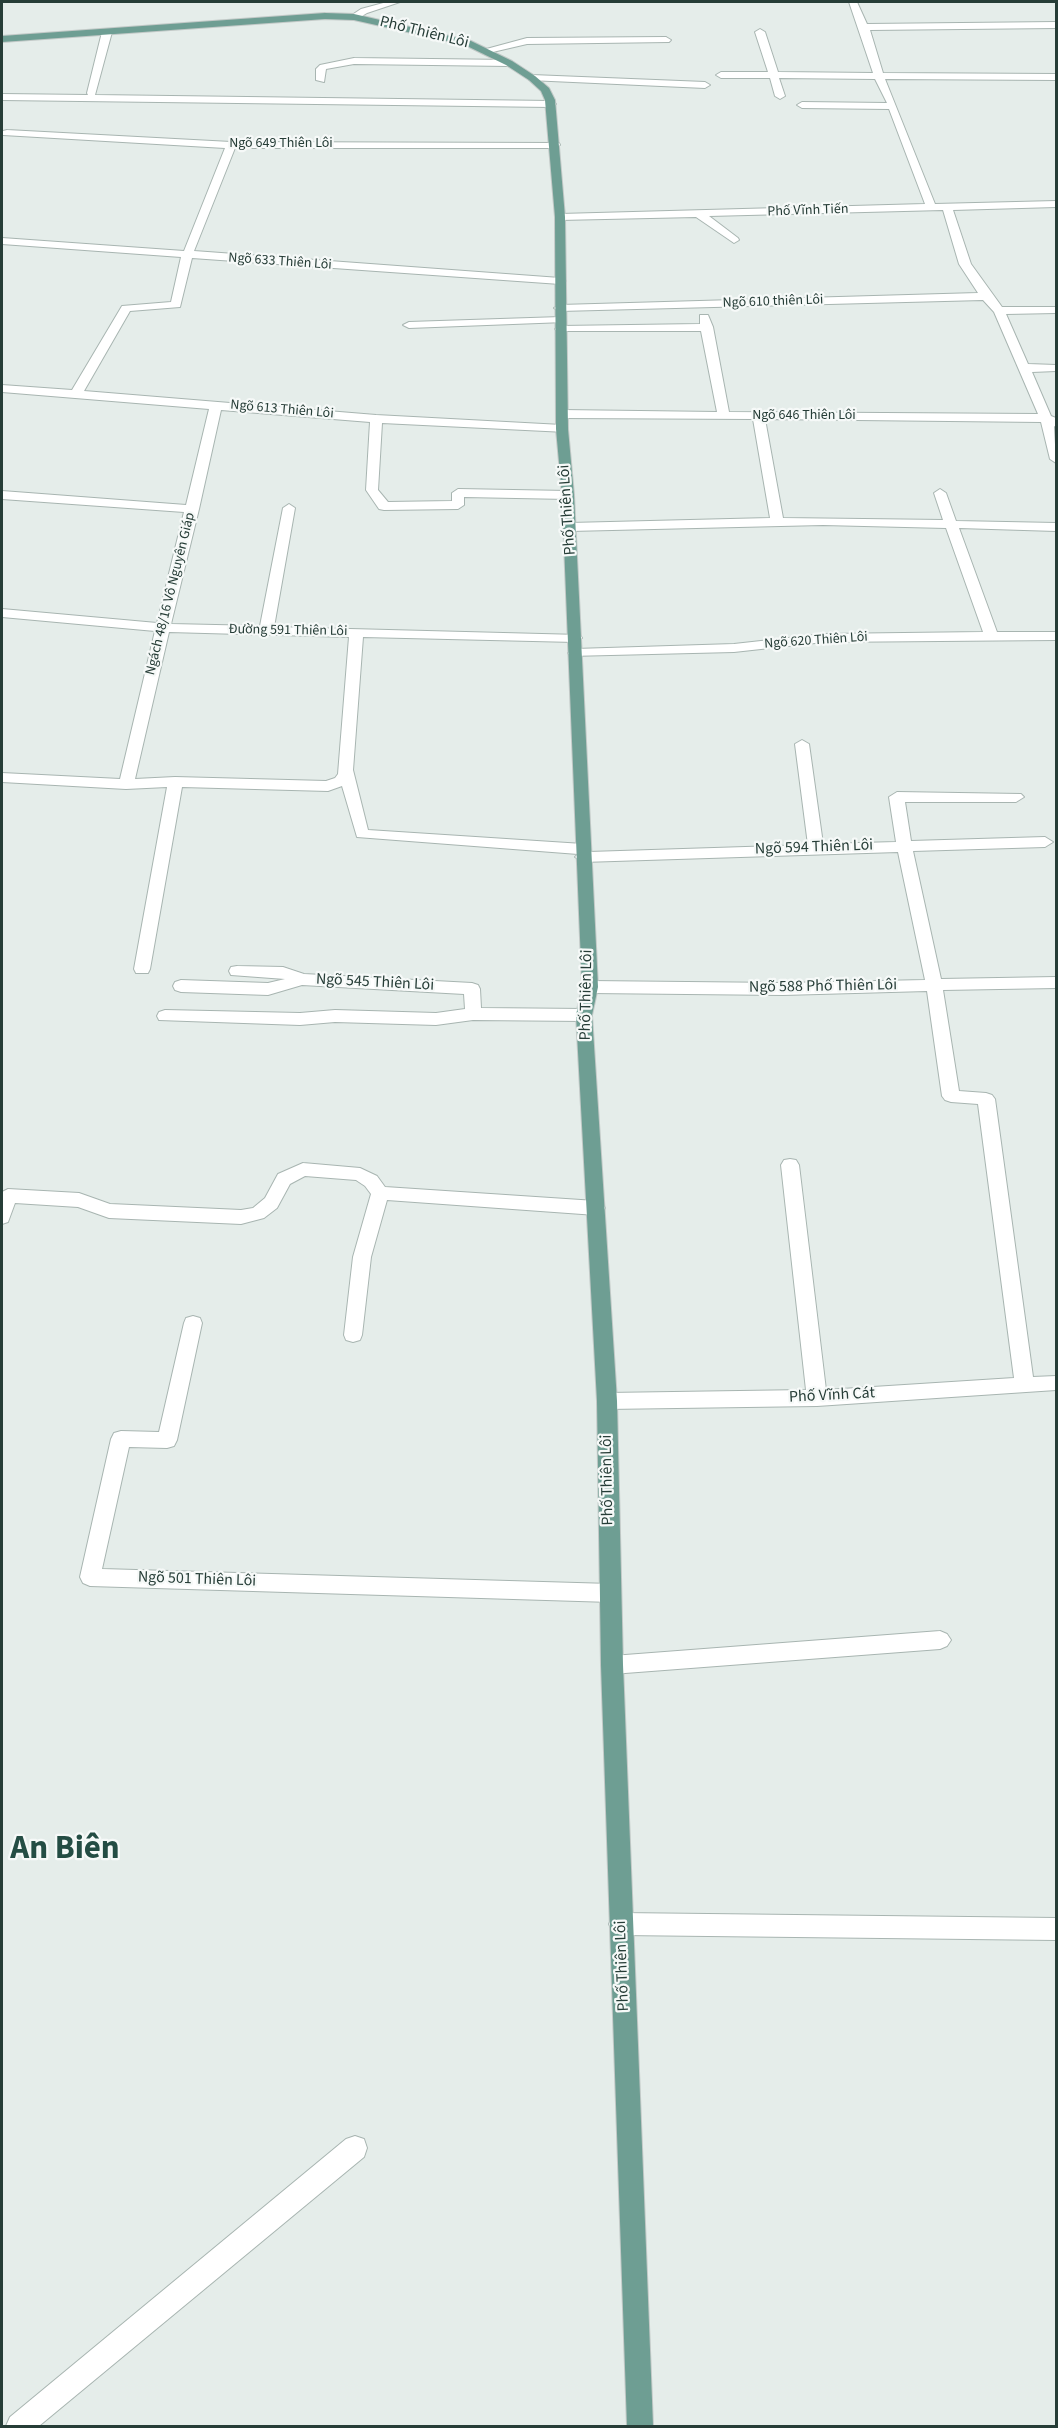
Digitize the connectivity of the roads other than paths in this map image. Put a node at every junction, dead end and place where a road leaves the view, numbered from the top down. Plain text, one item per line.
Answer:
1 (395, 2) edge
2 (853, 2) edge
3 (360, 10) edge
4 (1056, 25) edge
5 (864, 27) junction
6 (107, 32) junction
7 (760, 32) dead end
8 (2, 39) edge
9 (666, 40) dead end
10 (484, 51) junction
11 (509, 63) junction
12 (721, 75) dead end
13 (773, 76) junction
14 (879, 76) junction
15 (1056, 77) edge
16 (532, 78) junction
17 (321, 80) dead end
18 (705, 85) dead end
19 (92, 93) dead end
20 (780, 96) dead end
21 (2, 97) edge
22 (551, 104) junction
23 (802, 105) dead end
24 (893, 106) junction
25 (7, 133) dead end
26 (231, 145) junction
27 (555, 145) junction
28 (1056, 204) edge
29 (932, 207) junction
30 (948, 207) junction
31 (699, 214) junction
32 (560, 217) junction
33 (734, 240) dead end
34 (2, 241) edge
35 (187, 256) junction
36 (560, 281) junction
37 (986, 296) junction
38 (700, 304) junction
39 (999, 310) junction
40 (1056, 310) edge
41 (561, 319) junction
42 (409, 325) dead end
43 (707, 327) junction
44 (1024, 368) junction
45 (1056, 368) edge
46 (2, 388) edge
47 (76, 394) junction
48 (216, 404) junction
49 (724, 415) junction
50 (758, 415) junction
51 (376, 419) junction
52 (1051, 420) edge
53 (562, 422) junction
54 (1056, 459) edge
55 (940, 493) dead end
56 (2, 495) edge
57 (568, 495) junction
58 (289, 508) dead end
59 (193, 509) junction
60 (777, 523) junction
61 (951, 525) junction
62 (570, 527) junction
63 (1056, 527) edge
64 (2, 613) edge
65 (162, 628) junction
66 (266, 631) junction
67 (356, 633) junction
68 (1056, 636) edge
69 (992, 637) junction
70 (575, 645) junction
71 (802, 744) dead end
72 (345, 769) junction
73 (2, 777) edge
74 (175, 782) junction
75 (126, 783) junction
76 (1016, 797) dead end
77 (1045, 842) dead end
78 (904, 845) junction
79 (816, 848) junction
80 (583, 853) junction
81 (142, 969) dead end
82 (237, 972) dead end
83 (302, 979) junction
84 (1056, 982) edge
85 (934, 984) junction
86 (181, 986) dead end
87 (590, 987) junction
88 (473, 1014) junction
89 (584, 1015) junction
90 (165, 1016) dead end
91 (790, 1165) dead end
92 (380, 1192) junction
93 (596, 1208) junction
94 (2, 1217) edge
95 (193, 1323) dead end
96 (353, 1335) dead end
97 (1024, 1383) junction
98 (1056, 1383) edge
99 (817, 1398) junction
100 (607, 1401) junction
101 (611, 1593) junction
102 (940, 1640) dead end
103 (612, 1665) junction
104 (621, 1924) junction
105 (1056, 1929) edge
106 (355, 2148) dead end
107 (19, 2427) edge
108 (640, 2427) edge

1 - 3 street
2 - 5 street
3 - 6 main road, Phố Thiên Lôi
3 - 10 main road, Phố Thiên Lôi
4 - 5 street
5 - 14 street
6 - 8 main road, Phố Thiên Lôi
6 - 19 street
7 - 13 street
9 - 10 street
10 - 11 main road, Phố Thiên Lôi
11 - 16 main road, Phố Thiên Lôi
11 - 17 street
12 - 13 street
13 - 14 street
13 - 20 street
14 - 15 street
14 - 24 street
16 - 18 street
16 - 22 main road, Phố Thiên Lôi
21 - 22 street
22 - 27 main road, Phố Thiên Lôi
23 - 24 street
24 - 29 street
25 - 26 street, Ngõ 649 Thiên Lôi
26 - 27 street, Ngõ 649 Thiên Lôi
26 - 35 street
27 - 32 main road, Phố Thiên Lôi
28 - 30 street, Phố Vĩnh Tiến
29 - 30 street, Phố Vĩnh Tiến
29 - 31 street, Phố Vĩnh Tiến
30 - 37 street
31 - 32 street, Phố Vĩnh Tiến
31 - 33 street
32 - 36 main road, Phố Thiên Lôi
34 - 35 street, Ngõ 633 Thiên Lôi
35 - 36 street, Ngõ 633 Thiên Lôi
35 - 47 street
36 - 41 main road, Phố Thiên Lôi
37 - 38 street, Ngõ 610 thiên Lôi
37 - 39 street
38 - 41 street, Ngõ 610 thiên Lôi
38 - 43 street
39 - 40 street
39 - 44 street
41 - 42 street
41 - 43 street
41 - 53 main road, Phố Thiên Lôi
43 - 49 street
44 - 45 street
44 - 52 street
46 - 47 street, Ngõ 613 Thiên Lôi
47 - 48 street, Ngõ 613 Thiên Lôi
48 - 51 street, Ngõ 613 Thiên Lôi
48 - 59 street, Ngách 48/16 Vô Nguyên Giáp
49 - 50 street, Ngõ 646 Thiên Lôi
49 - 53 street, Ngõ 646 Thiên Lôi
50 - 52 street, Ngõ 646 Thiên Lôi
50 - 60 street
51 - 53 street, Ngõ 613 Thiên Lôi
51 - 57 street
52 - 54 street
53 - 57 main road, Phố Thiên Lôi
55 - 61 street
56 - 59 street
57 - 62 main road, Phố Thiên Lôi
58 - 66 street
59 - 65 street, Ngách 48/16 Vô Nguyên Giáp
60 - 61 street
60 - 62 street
61 - 63 street
61 - 69 street
62 - 70 main road, Phố Thiên Lôi
64 - 65 street, Đường 591 Thiên Lôi
65 - 66 street, Đường 591 Thiên Lôi
65 - 75 street, Ngách 48/16 Vô Nguyên Giáp
66 - 67 street, Đường 591 Thiên Lôi
67 - 70 street, Đường 591 Thiên Lôi
67 - 72 street
68 - 69 street, Ngõ 620 Thiên Lôi
69 - 70 street, Ngõ 620 Thiên Lôi
70 - 80 main road, Phố Thiên Lôi
71 - 79 street
72 - 74 street
72 - 80 street, Ngõ 594 Thiên Lôi
73 - 75 street
74 - 75 street
74 - 81 street
76 - 78 street
77 - 78 street, Ngõ 594 Thiên Lôi
78 - 79 street, Ngõ 594 Thiên Lôi
78 - 85 street
79 - 80 street, Ngõ 594 Thiên Lôi
80 - 87 main road, Phố Thiên Lôi
82 - 83 street
83 - 86 street, Ngõ 545 Thiên Lôi
83 - 88 street, Ngõ 545 Thiên Lôi
84 - 85 street, Ngõ 588 Phố Thiên Lôi
85 - 87 street, Ngõ 588 Phố Thiên Lôi
85 - 97 street
87 - 89 main road, Phố Thiên Lôi
88 - 89 street, Ngõ 545 Thiên Lôi
88 - 90 street, Ngõ 545 Thiên Lôi
89 - 93 main road, Phố Thiên Lôi
91 - 99 street
92 - 93 street
92 - 94 street
92 - 96 street
93 - 100 main road, Phố Thiên Lôi
95 - 101 street, Ngõ 501 Thiên Lôi
97 - 98 street, Phố Vĩnh Cát
97 - 99 street, Phố Vĩnh Cát
99 - 100 street, Phố Vĩnh Cát
100 - 101 main road, Phố Thiên Lôi
101 - 103 main road, Phố Thiên Lôi
102 - 103 street
103 - 104 main road, Phố Thiên Lôi
104 - 105 street
104 - 108 main road, Phố Thiên Lôi
106 - 107 street

